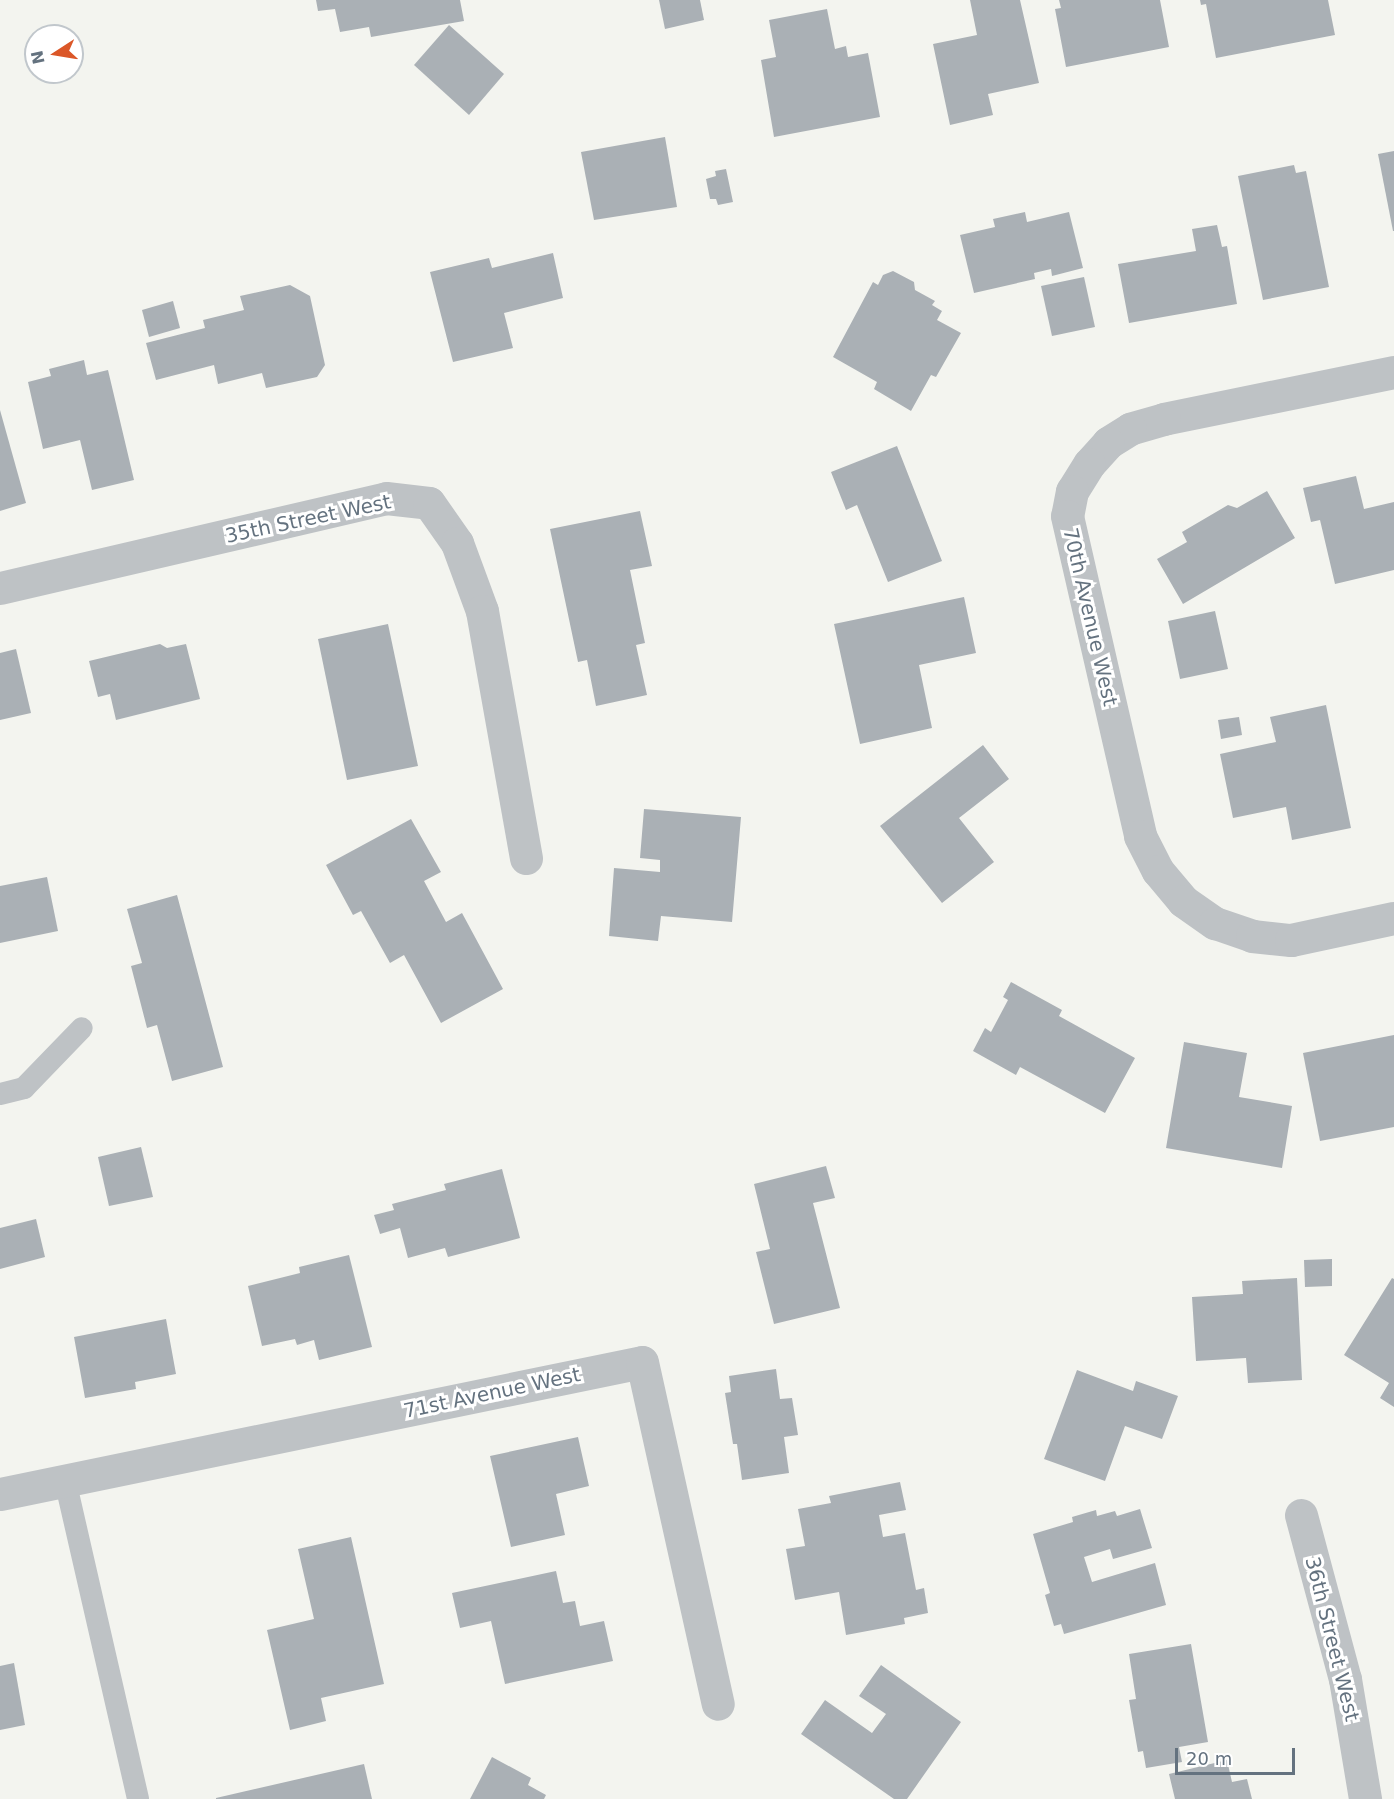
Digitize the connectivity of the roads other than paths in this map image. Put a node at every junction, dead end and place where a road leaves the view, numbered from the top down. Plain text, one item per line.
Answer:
1 (1394, 372) edge
2 (0, 588) edge
3 (525, 858) dead end
4 (1394, 918) edge
5 (82, 1028) dead end
6 (0, 1094) edge
7 (65, 1480) junction
8 (0, 1494) edge
9 (1300, 1515) dead end
10 (718, 1704) dead end
11 (138, 1799) edge
12 (1365, 1799) edge

1 - 4 street, 70th Avenue West
2 - 3 street, 35th Street West
5 - 6 lane
7 - 8 street, 71st Avenue West
7 - 10 street, 71st Avenue West
7 - 11 lane
9 - 12 street, 36th Street West

